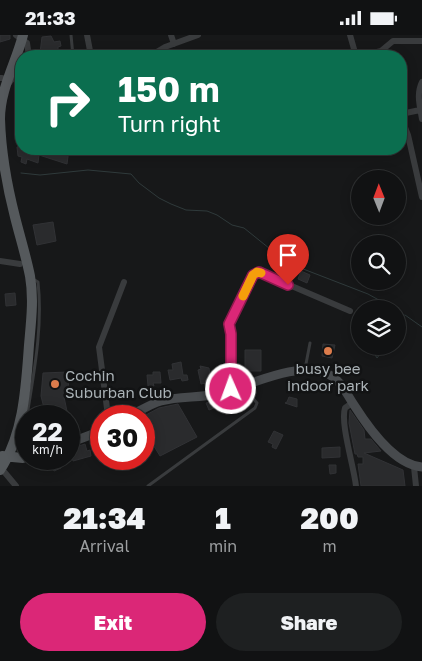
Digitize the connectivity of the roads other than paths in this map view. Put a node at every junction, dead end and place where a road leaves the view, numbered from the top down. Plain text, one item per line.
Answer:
1 (71, 35) edge
2 (87, 35) edge
3 (170, 35) edge
4 (350, 35) edge
5 (19, 36) edge
6 (195, 36) edge
7 (422, 41) edge
8 (174, 44) junction
9 (29, 50) edge
10 (71, 50) edge
11 (90, 50) edge
12 (160, 50) edge
13 (354, 50) edge
14 (382, 50) edge
15 (15, 72) edge
16 (2, 81) edge
17 (422, 82) edge
18 (420, 110) junction
19 (407, 113) edge
20 (422, 119) edge
21 (407, 134) edge
22 (0, 172) edge
23 (422, 197) edge
24 (0, 261) edge
25 (20, 264) junction
26 (30, 277) junction
27 (124, 282) dead end
28 (350, 311) dead end
29 (310, 343) dead end
30 (305, 371) junction
31 (242, 386) junction
32 (231, 389) junction
33 (352, 403) junction
34 (22, 405) edge
35 (29, 405) edge
36 (107, 405) edge
37 (152, 405) edge
38 (15, 435) edge
39 (15, 460) edge
40 (2, 463) edge
41 (418, 467) edge
42 (16, 486) edge
43 (148, 486) edge
44 (356, 486) edge
45 (416, 486) edge

1 - 10 lane
2 - 11 street
3 - 8 street
4 - 13 street
5 - 9 street
5 - 16 main road
6 - 8 street
7 - 14 street
8 - 12 street
15 - 16 street
16 - 26 main road
17 - 18 street
18 - 19 street
18 - 20 street
21 - 23 street
22 - 25 main road
24 - 25 street
25 - 40 main road
26 - 34 main road
26 - 35 lane
27 - 36 street
28 - 32 street
29 - 30 lane
30 - 31 main road
30 - 33 main road
31 - 32 main road
31 - 43 lane
32 - 37 main road
33 - 41 main road
33 - 44 street
38 - 40 main road
39 - 40 main road
40 - 42 street
41 - 45 street

